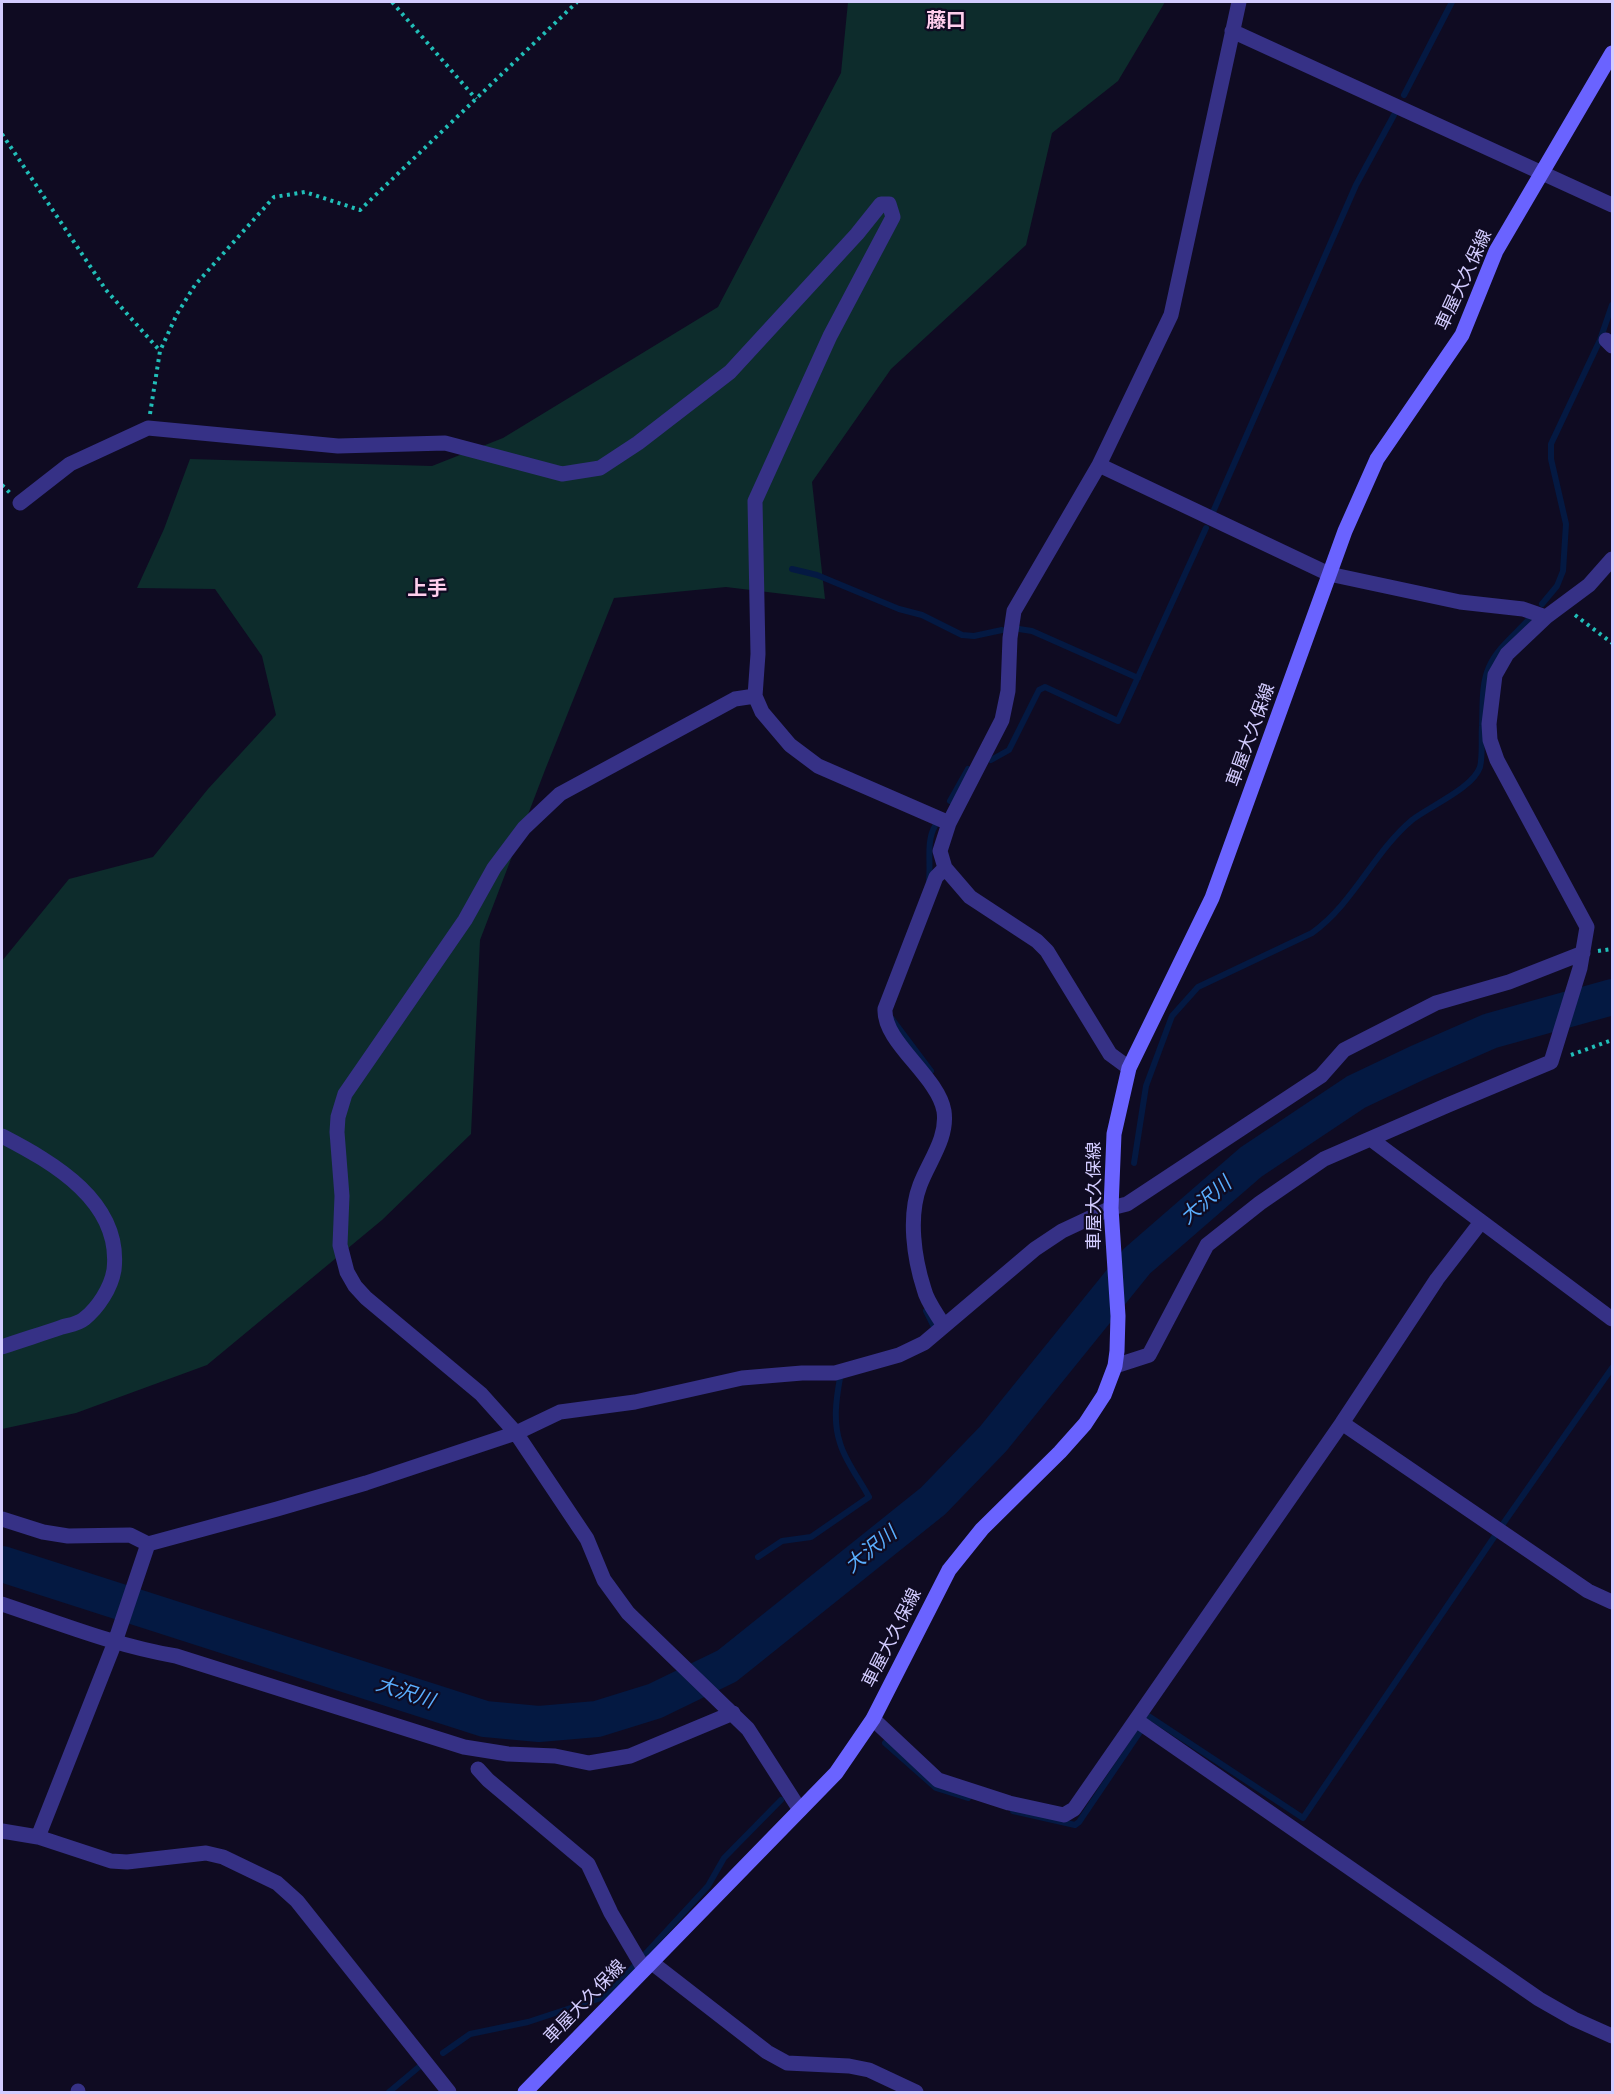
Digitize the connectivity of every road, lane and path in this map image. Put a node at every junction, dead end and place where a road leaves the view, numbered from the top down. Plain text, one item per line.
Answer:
1 (392, 2) edge
2 (577, 2) edge
3 (1239, 2) edge
4 (1232, 31) junction
5 (1612, 53) edge
6 (476, 99) junction
7 (2, 134) edge
8 (1543, 172) junction
9 (1612, 205) edge
10 (160, 351) junction
11 (148, 428) junction
12 (1099, 465) junction
13 (20, 503) dead end
14 (1612, 559) edge
15 (1329, 574) junction
16 (1561, 605) junction
17 (1546, 617) junction
18 (1612, 643) edge
19 (755, 696) junction
20 (949, 823) junction
21 (945, 868) junction
22 (1582, 960) junction
23 (1612, 1040) edge
24 (1553, 1058) junction
25 (1129, 1068) junction
26 (2, 1136) edge
27 (1372, 1140) junction
28 (1111, 1208) junction
29 (1481, 1221) junction
30 (1612, 1319) edge
31 (944, 1326) junction
32 (2, 1347) edge
33 (1116, 1358) junction
34 (1342, 1423) junction
35 (516, 1433) junction
36 (2, 1519) edge
37 (148, 1544) junction
38 (1612, 1602) edge
39 (2, 1604) edge
40 (117, 1637) junction
41 (727, 1708) junction
42 (873, 1719) junction
43 (1141, 1724) junction
44 (478, 1769) dead end
45 (800, 1810) junction
46 (2, 1831) edge
47 (38, 1837) junction
48 (647, 1965) junction
49 (1612, 2036) edge
50 (449, 2092) edge
51 (525, 2092) edge
52 (916, 2092) edge

1 - 6 path
2 - 6 path
3 - 4 street
4 - 8 street
4 - 12 street
5 - 8 main road, 車屋大久保線
6 - 10 path
7 - 10 path
8 - 9 street
8 - 15 main road, 車屋大久保線
10 - 11 path
11 - 13 street
11 - 19 street
12 - 15 street
12 - 20 street
14 - 16 street
15 - 17 street
15 - 25 main road, 車屋大久保線
16 - 17 street
16 - 18 path
17 - 22 street
19 - 20 street
19 - 35 street
20 - 21 street
21 - 25 street
21 - 31 street
22 - 24 street
22 - 28 street
23 - 24 path
24 - 27 street
25 - 28 main road, 車屋大久保線
26 - 32 street
27 - 29 street
27 - 33 street
28 - 31 street
28 - 33 main road, 車屋大久保線
29 - 30 street
29 - 34 street
31 - 35 street
33 - 42 main road, 車屋大久保線
34 - 38 street
34 - 43 street
35 - 37 street
35 - 41 street
36 - 37 street
37 - 40 street
39 - 40 street
40 - 41 street
40 - 47 street
41 - 45 street
42 - 43 street
42 - 45 main road, 車屋大久保線
43 - 49 street
44 - 48 street
45 - 48 main road, 車屋大久保線
46 - 47 street
47 - 50 street
48 - 51 main road, 車屋大久保線
48 - 52 street

